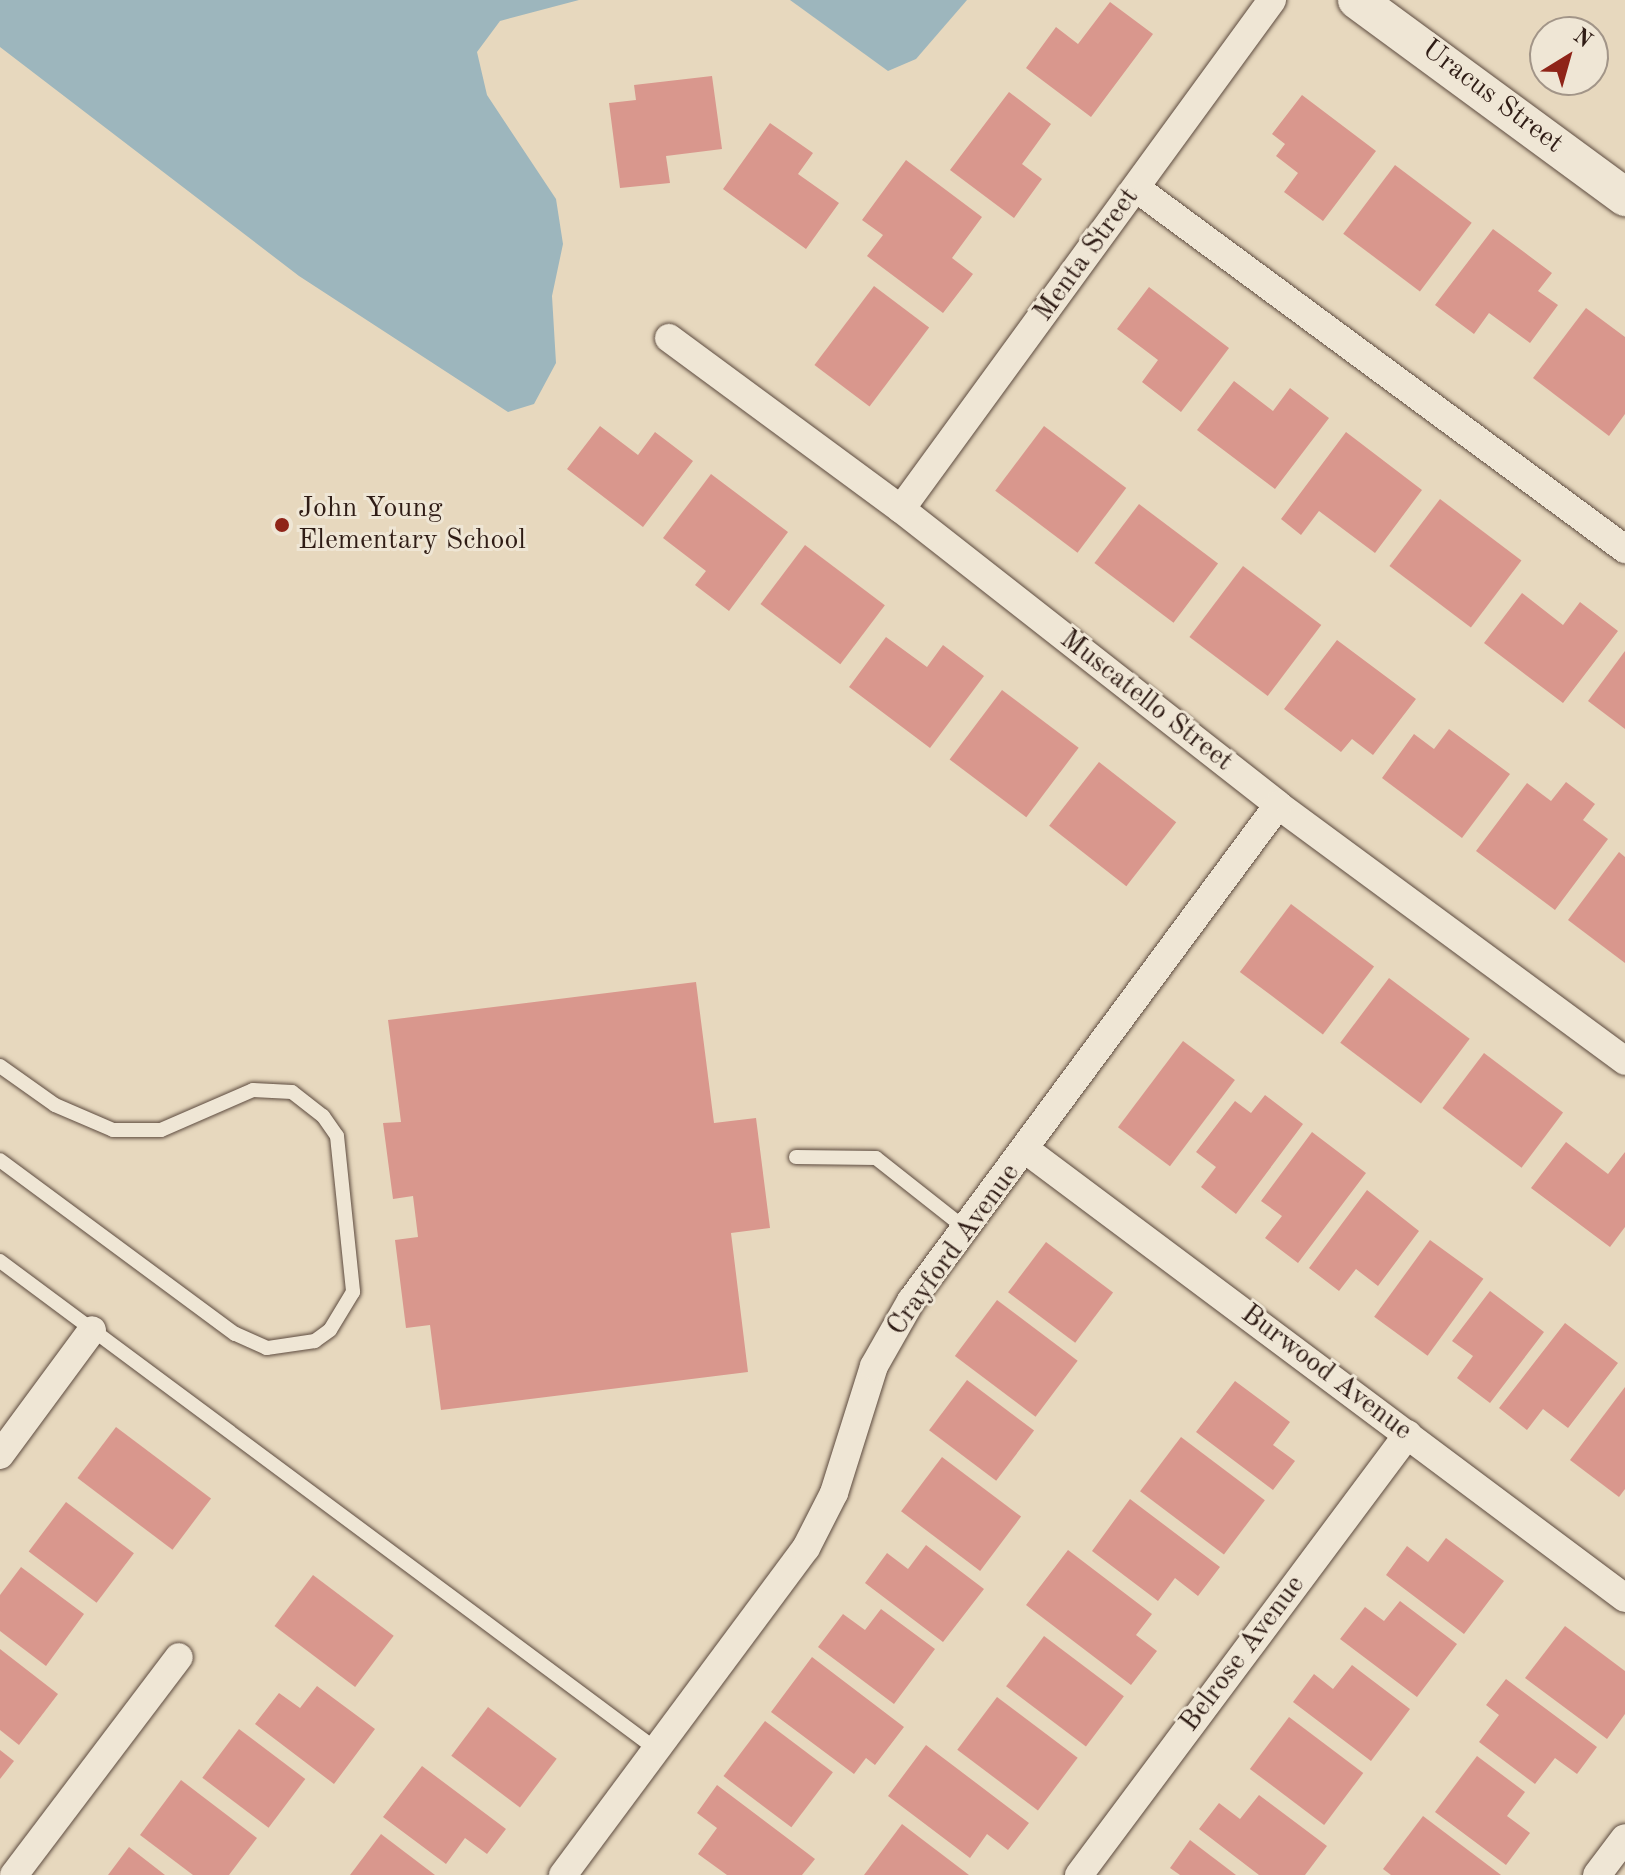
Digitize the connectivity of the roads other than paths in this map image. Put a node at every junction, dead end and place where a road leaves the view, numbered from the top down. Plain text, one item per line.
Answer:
1 (1272, 0) edge
2 (1357, 0) edge
3 (1136, 188) junction
4 (1625, 197) edge
5 (669, 338) dead end
6 (901, 509) junction
7 (1625, 549) edge
8 (1278, 805) junction
9 (1625, 1061) edge
10 (0, 1066) edge
11 (1026, 1150) junction
12 (796, 1157) dead end
13 (0, 1160) edge
14 (966, 1229) junction
15 (0, 1261) edge
16 (92, 1330) junction
17 (8, 1426) edge
18 (1408, 1434) junction
19 (0, 1455) edge
20 (1625, 1598) edge
21 (179, 1657) dead end
22 (656, 1749) junction
23 (1625, 1838) edge
24 (14, 1875) edge
25 (563, 1875) edge
26 (1079, 1875) edge
27 (1597, 1875) edge

1 - 3 street, Menta Street
2 - 4 street, Uracus Street
3 - 6 street, Menta Street
3 - 7 street
5 - 6 street, Muscatello Street
6 - 8 street, Muscatello Street
8 - 9 street, Muscatello Street
8 - 11 street, Crayford Avenue
10 - 13 lane
11 - 14 street, Crayford Avenue
11 - 18 street, Burwood Avenue
12 - 14 lane
14 - 22 street, Crayford Avenue
15 - 16 lane
16 - 17 street
16 - 22 lane
17 - 19 street
18 - 20 street, Burwood Avenue
18 - 26 street, Belrose Avenue
21 - 24 street
22 - 25 street, Crayford Avenue
23 - 27 street

